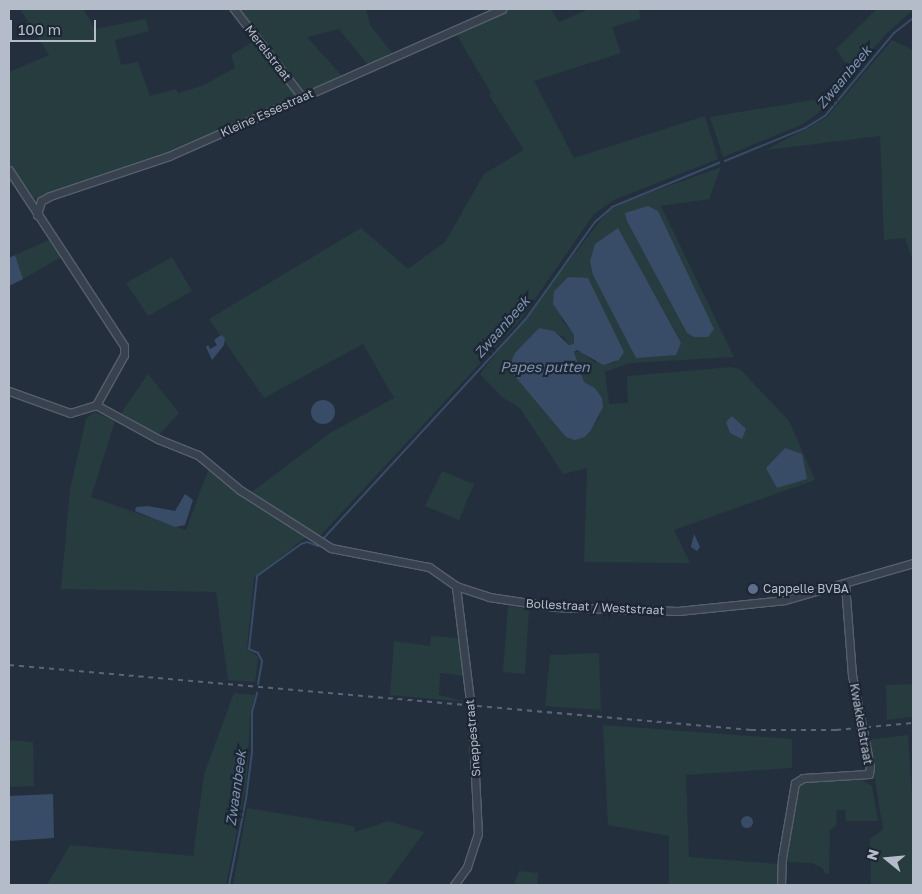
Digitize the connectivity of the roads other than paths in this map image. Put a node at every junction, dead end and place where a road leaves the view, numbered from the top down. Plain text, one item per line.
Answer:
1 (234, 9) edge
2 (502, 9) edge
3 (302, 97) junction
4 (9, 170) edge
5 (37, 215) junction
6 (9, 391) edge
7 (96, 405) junction
8 (913, 563) edge
9 (844, 584) junction
10 (456, 586) junction
11 (454, 885) edge
12 (781, 885) edge

1 - 3 street, Merelstraat
2 - 3 street, Kleine Essestraat
3 - 5 street, Kleine Essestraat
4 - 5 street
5 - 7 street
6 - 7 street
7 - 10 street, Bollestraat / Weststraat
8 - 9 street, Bollestraat / Weststraat
9 - 10 street, Bollestraat / Weststraat
9 - 12 street, Kwakkelstraat
10 - 11 street, Sneppestraat

